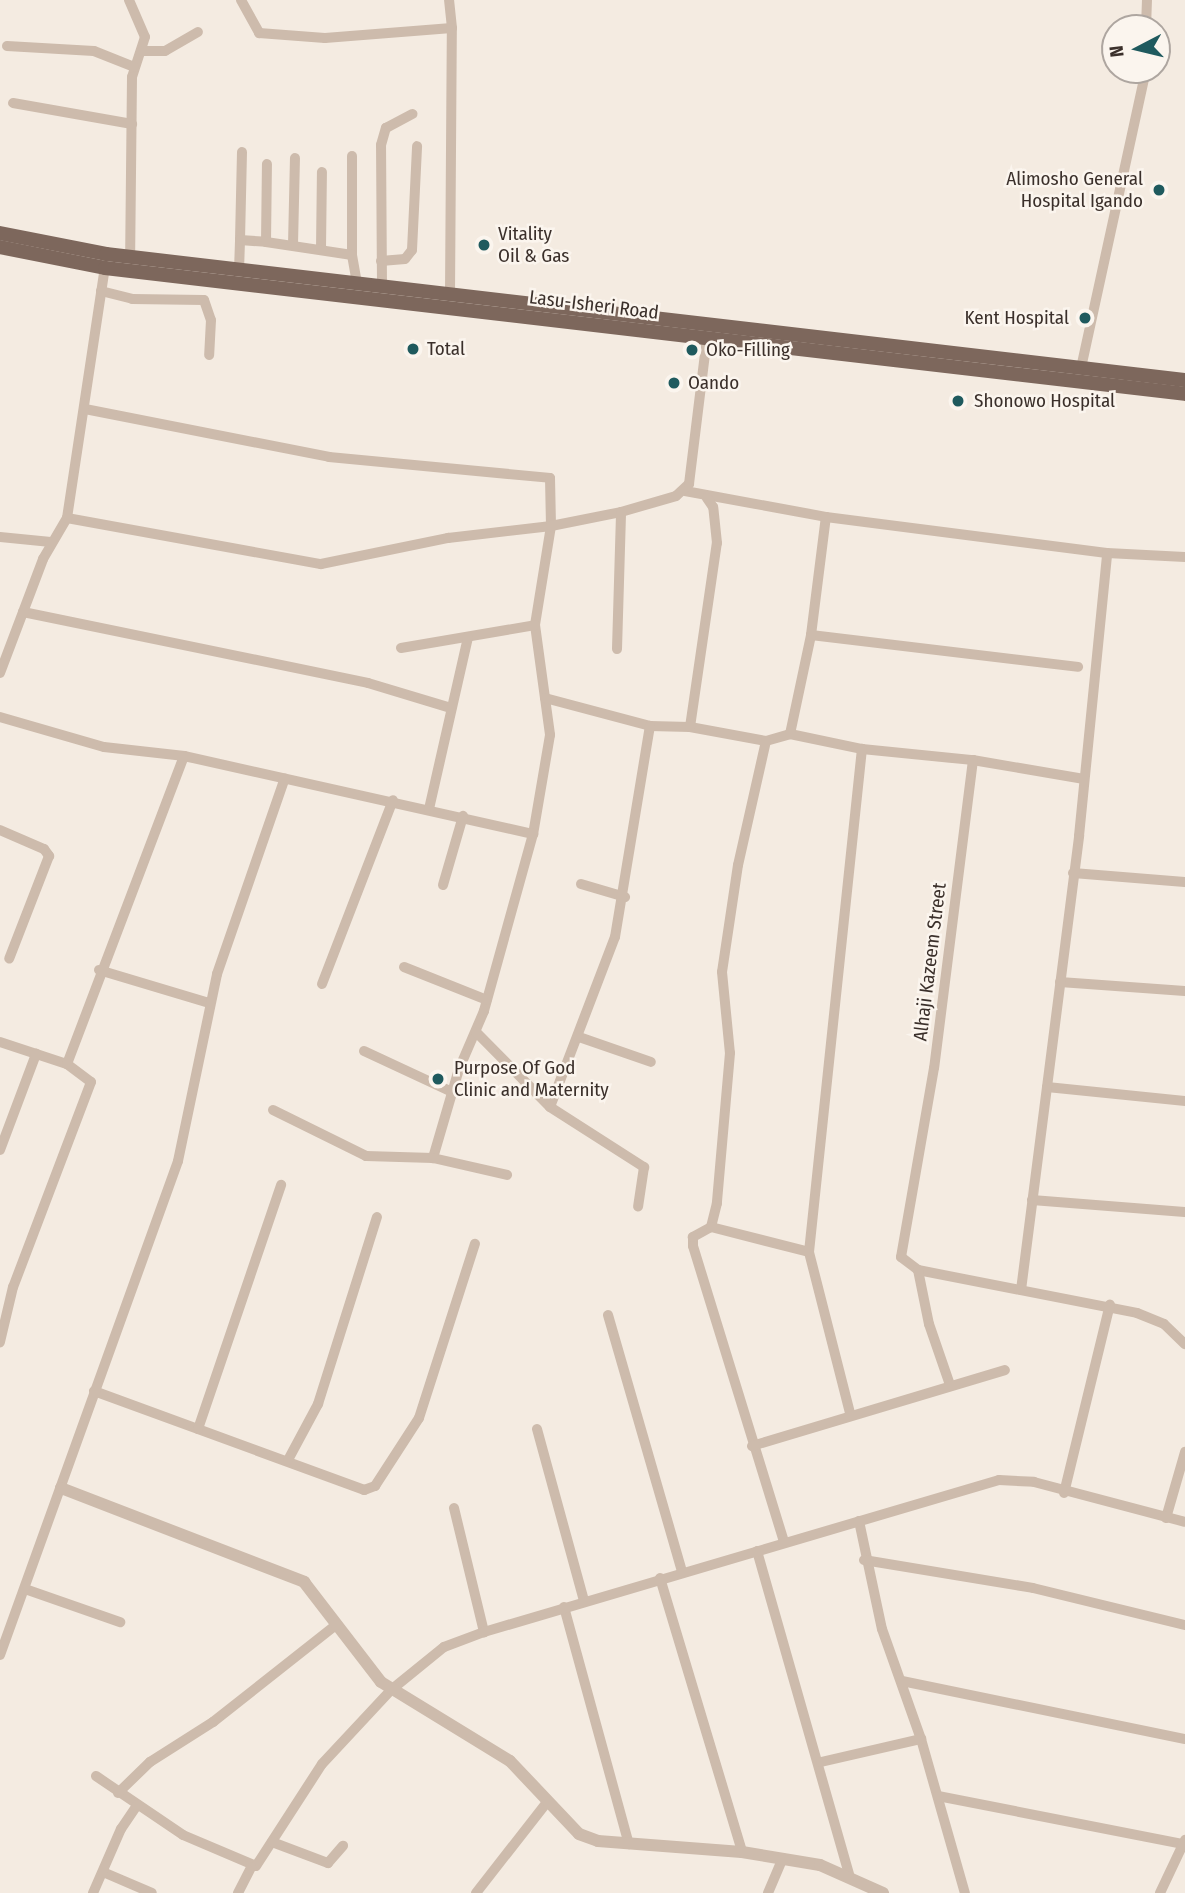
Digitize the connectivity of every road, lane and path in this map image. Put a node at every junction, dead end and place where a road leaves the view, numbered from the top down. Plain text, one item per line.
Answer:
1 (129, 0) edge
2 (241, 0) edge
3 (449, 0) edge
4 (452, 28) junction
5 (198, 32) dead end
6 (7, 47) dead end
7 (144, 51) junction
8 (134, 67) junction
9 (1143, 84) edge
10 (13, 103) dead end
11 (412, 114) dead end
12 (132, 124) junction
13 (417, 146) dead end
14 (242, 152) dead end
15 (352, 156) dead end
16 (295, 158) dead end
17 (267, 164) dead end
18 (321, 172) dead end
19 (0, 233) edge
20 (240, 240) junction
21 (266, 242) junction
22 (293, 245) junction
23 (0, 247) edge
24 (321, 249) junction
25 (352, 255) junction
26 (130, 257) junction
27 (381, 261) junction
28 (105, 268) junction
29 (239, 270) junction
30 (357, 282) junction
31 (382, 285) junction
32 (101, 291) junction
33 (450, 293) junction
34 (707, 338) junction
35 (209, 355) dead end
36 (1081, 368) junction
37 (1185, 380) edge
38 (1185, 394) edge
39 (85, 409) junction
40 (685, 491) junction
41 (707, 498) junction
42 (621, 512) junction
43 (826, 517) junction
44 (67, 518) junction
45 (551, 526) junction
46 (0, 537) edge
47 (51, 542) junction
48 (1107, 553) junction
49 (1185, 557) edge
50 (23, 612) junction
51 (535, 625) junction
52 (811, 635) junction
53 (468, 637) junction
54 (401, 648) dead end
55 (617, 649) dead end
56 (1078, 667) dead end
57 (0, 673) edge
58 (545, 698) junction
59 (451, 708) junction
60 (0, 717) edge
61 (650, 726) junction
62 (690, 727) junction
63 (790, 734) junction
64 (766, 741) junction
65 (862, 749) junction
66 (184, 756) junction
67 (973, 760) junction
68 (285, 778) junction
69 (1084, 779) junction
70 (393, 800) junction
71 (429, 809) junction
72 (463, 816) junction
73 (0, 830) edge
74 (533, 834) junction
75 (1073, 873) junction
76 (1185, 881) edge
77 (582, 884) dead end
78 (443, 885) dead end
79 (625, 897) junction
80 (9, 960) dead end
81 (404, 967) dead end
82 (99, 970) junction
83 (1060, 982) junction
84 (322, 984) dead end
85 (1185, 991) edge
86 (487, 1000) junction
87 (209, 1003) junction
88 (476, 1032) junction
89 (579, 1037) junction
90 (0, 1042) edge
91 (364, 1051) dead end
92 (36, 1054) junction
93 (651, 1062) dead end
94 (67, 1064) junction
95 (1047, 1087) junction
96 (454, 1093) junction
97 (1185, 1101) edge
98 (550, 1107) junction
99 (273, 1110) dead end
100 (0, 1150) edge
101 (433, 1158) junction
102 (507, 1175) dead end
103 (281, 1185) dead end
104 (1032, 1200) junction
105 (638, 1207) dead end
106 (1185, 1212) edge
107 (377, 1217) dead end
108 (711, 1227) junction
109 (475, 1244) dead end
110 (809, 1252) junction
111 (918, 1270) junction
112 (1021, 1290) junction
113 (1110, 1305) junction
114 (608, 1315) dead end
115 (0, 1342) edge
116 (1185, 1344) edge
117 (1005, 1370) dead end
118 (950, 1385) junction
119 (94, 1391) junction
120 (850, 1413) junction
121 (198, 1429) junction
122 (537, 1430) dead end
123 (752, 1446) junction
124 (1185, 1452) edge
125 (288, 1460) junction
126 (61, 1488) junction
127 (1065, 1493) junction
128 (454, 1508) dead end
129 (1166, 1518) junction
130 (859, 1521) junction
131 (1185, 1522) edge
132 (784, 1542) junction
133 (757, 1551) junction
134 (864, 1560) junction
135 (682, 1572) junction
136 (660, 1578) junction
137 (25, 1589) junction
138 (584, 1601) junction
139 (564, 1607) junction
140 (120, 1622) dead end
141 (337, 1624) junction
142 (1185, 1625) edge
143 (484, 1632) junction
144 (0, 1655) edge
145 (901, 1681) junction
146 (391, 1690) junction
147 (920, 1739) junction
148 (1185, 1739) edge
149 (821, 1762) junction
150 (96, 1776) dead end
151 (118, 1793) junction
152 (938, 1796) junction
153 (548, 1801) junction
154 (137, 1805) junction
155 (272, 1842) junction
156 (1184, 1842) edge
157 (629, 1844) junction
158 (342, 1846) dead end
159 (742, 1852) junction
160 (783, 1858) junction
161 (251, 1867) junction
162 (103, 1872) junction
163 (849, 1875) junction
164 (93, 1893) edge
165 (152, 1893) edge
166 (238, 1893) edge
167 (476, 1893) edge
168 (768, 1893) edge
169 (883, 1893) edge
170 (965, 1893) edge
171 (1160, 1893) edge

1 - 7 street
2 - 4 street
3 - 4 street
4 - 33 street
5 - 7 street
6 - 8 street
7 - 8 street
8 - 12 street
9 - 36 street
10 - 12 street
11 - 27 street
12 - 26 street
13 - 27 street
14 - 20 street
15 - 25 street
16 - 22 street
17 - 21 street
18 - 24 street
19 - 26 main road, Lasu-Isheri Road
20 - 21 street
20 - 29 street
21 - 22 street
22 - 24 street
23 - 28 main road, Lasu-Isheri Road
24 - 25 street
25 - 30 street
26 - 29 main road, Lasu-Isheri Road
27 - 31 street
28 - 32 street
28 - 34 main road, Lasu-Isheri Road
29 - 30 main road, Lasu-Isheri Road
30 - 31 main road, Lasu-Isheri Road
31 - 33 main road, Lasu-Isheri Road
32 - 35 street
32 - 39 street
33 - 36 main road, Lasu-Isheri Road
34 - 38 main road, Lasu-Isheri Road
34 - 40 street
36 - 37 main road, Lasu-Isheri Road
39 - 44 street
39 - 45 street
40 - 41 street
40 - 42 street
41 - 43 street
41 - 62 street
42 - 45 street
42 - 55 street
43 - 48 street
43 - 52 street
44 - 45 street
44 - 47 street
45 - 51 street
46 - 47 street
47 - 50 street
48 - 49 street
48 - 69 street
50 - 57 street
50 - 59 street
51 - 53 street
51 - 58 street
52 - 56 street
52 - 63 street
53 - 54 street
53 - 59 street
58 - 61 street
58 - 74 street
59 - 71 street
60 - 66 street
61 - 62 street
61 - 79 street
62 - 64 street
63 - 64 street
63 - 65 street
64 - 108 street
65 - 67 street
65 - 110 street
66 - 68 street
66 - 82 street
67 - 69 street
67 - 111 street, Alhaji Kazeem Street
68 - 70 street
68 - 87 street
69 - 75 street
70 - 71 street
70 - 84 street
71 - 72 street
72 - 74 street
72 - 78 street
73 - 80 street
74 - 86 street
75 - 76 street
75 - 83 street
77 - 79 street
79 - 89 street
81 - 86 street
82 - 87 street
82 - 94 street
83 - 85 street
83 - 95 street
86 - 88 street
87 - 119 street
88 - 96 street
88 - 98 street
89 - 93 street
89 - 98 street
90 - 92 street
91 - 96 street
92 - 94 street
92 - 100 street
94 - 115 street
95 - 97 street
95 - 104 street
96 - 101 street
98 - 105 street
99 - 101 street
101 - 102 street
103 - 121 street
104 - 106 street
104 - 112 street
107 - 125 street
108 - 110 street
108 - 123 street
109 - 125 street
110 - 120 street
111 - 112 street
111 - 118 street
112 - 113 street
113 - 116 street
113 - 127 street
114 - 135 street
117 - 118 street
118 - 120 street
119 - 121 street
119 - 126 street
120 - 123 street
121 - 125 street
122 - 138 street
123 - 132 street
124 - 129 street
126 - 137 street
126 - 141 street
127 - 129 street
127 - 130 street
128 - 143 street
129 - 131 street
130 - 132 street
130 - 134 street
132 - 133 street
133 - 135 street
133 - 149 street
134 - 142 street
134 - 145 street
135 - 136 street
136 - 138 street
136 - 159 street
137 - 140 street
137 - 144 street
138 - 139 street
139 - 143 street
139 - 157 street
141 - 146 street
141 - 151 street
143 - 146 street
145 - 147 street
145 - 148 street
146 - 153 street
146 - 155 street
147 - 149 street
147 - 152 street
149 - 163 street
150 - 151 street
151 - 154 street
152 - 156 street
152 - 170 street
153 - 157 street
153 - 167 street
154 - 161 street
154 - 162 street
155 - 158 street
155 - 161 street
156 - 171 street
157 - 159 street
159 - 160 street
160 - 163 street
160 - 168 street
161 - 166 street
162 - 164 street
162 - 165 street
163 - 169 street

